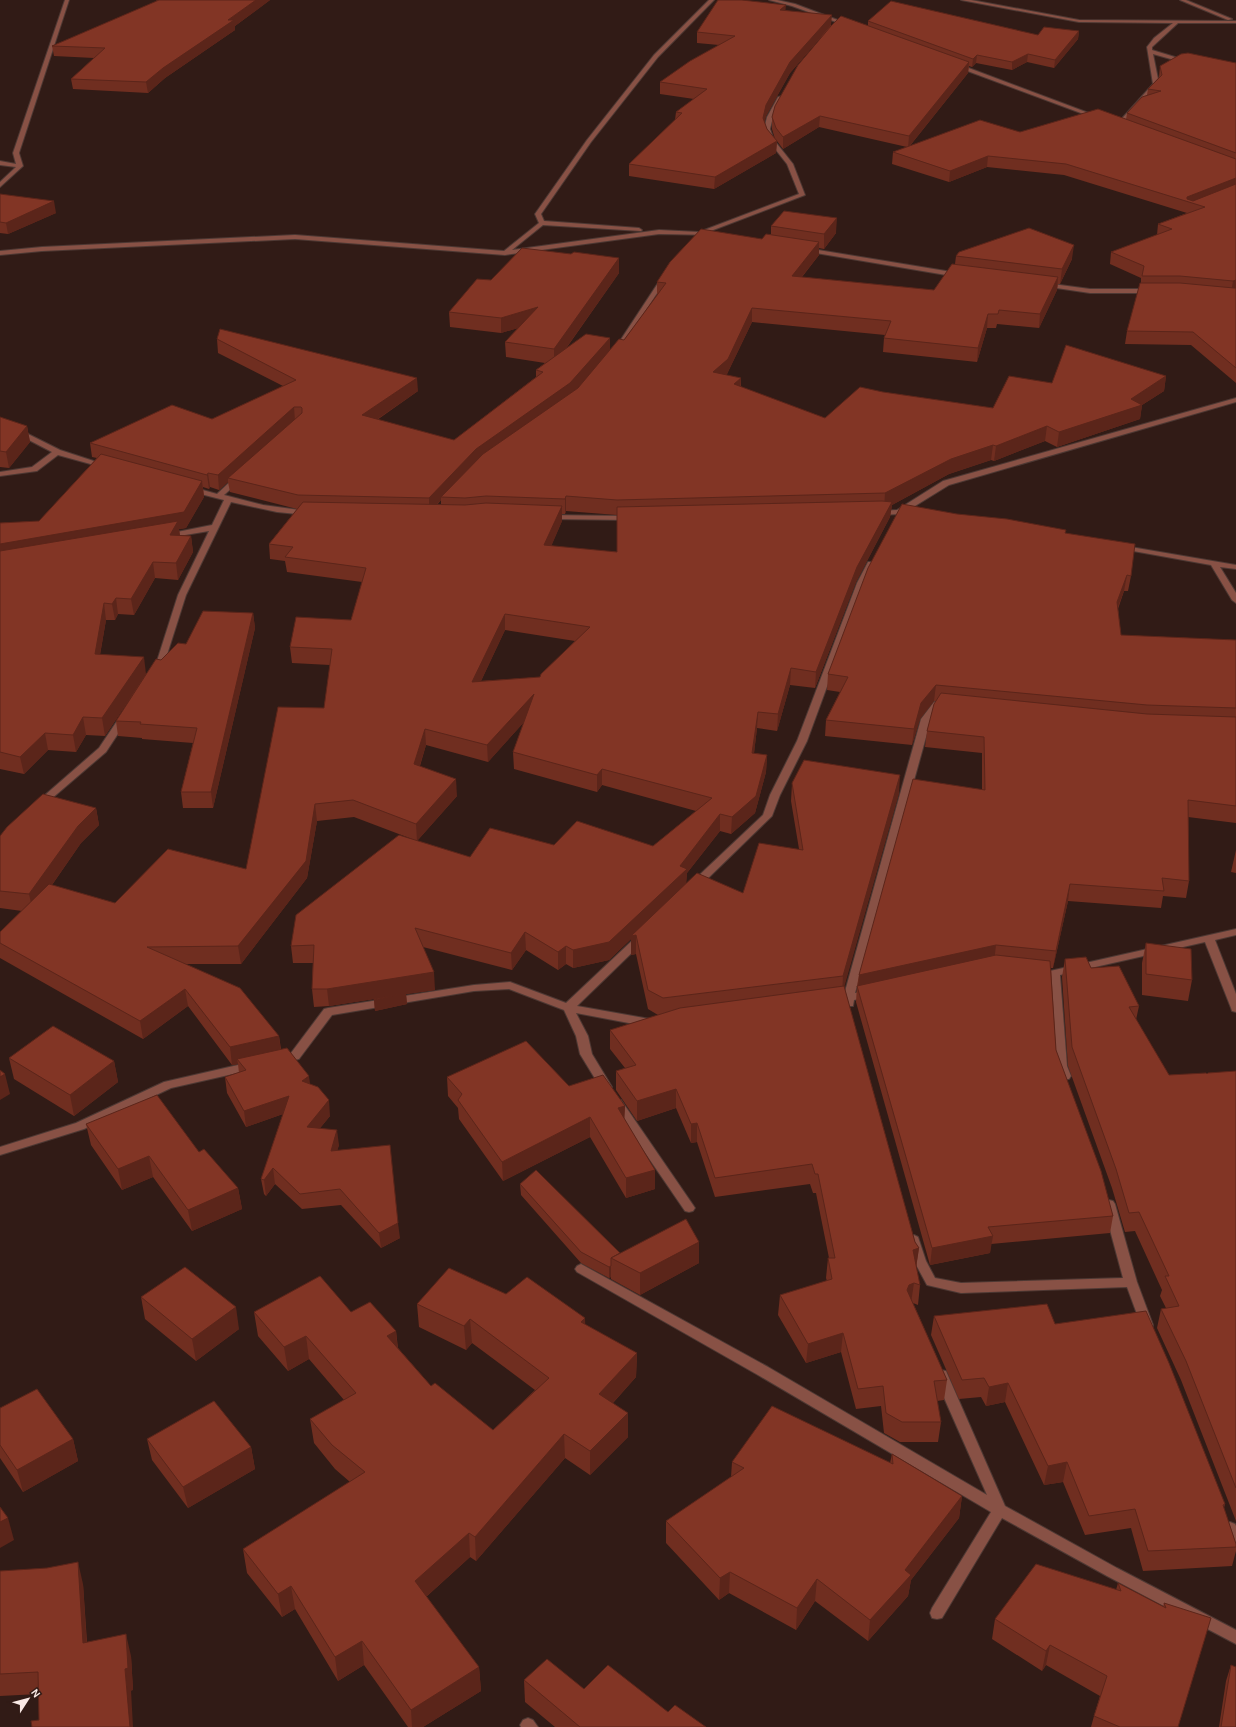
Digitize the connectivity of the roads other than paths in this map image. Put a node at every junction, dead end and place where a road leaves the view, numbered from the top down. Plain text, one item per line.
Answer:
1 (67, 0) edge
2 (712, 0) edge
3 (771, 0) edge
4 (963, 0) edge
5 (1182, 0) edge
6 (1178, 21) junction
7 (1236, 22) edge
8 (855, 27) edge
9 (1150, 51) junction
10 (950, 62) edge
11 (1192, 62) edge
12 (783, 92) edge
13 (1104, 120) edge
14 (1111, 122) edge
15 (1118, 125) junction
16 (1125, 127) edge
17 (0, 163) edge
18 (20, 166) junction
19 (0, 185) edge
20 (542, 223) junction
21 (659, 232) junction
22 (717, 235) edge
23 (699, 236) junction
24 (802, 249) edge
25 (0, 253) edge
26 (505, 253) junction
27 (667, 274) edge
28 (967, 276) edge
29 (1036, 284) edge
30 (1156, 292) edge
31 (610, 358) edge
32 (1236, 400) edge
33 (0, 422) edge
34 (57, 452) junction
35 (116, 469) edge
36 (0, 474) edge
37 (242, 476) edge
38 (182, 486) edge
39 (219, 496) junction
40 (228, 500) junction
41 (868, 513) edge
42 (313, 514) edge
43 (914, 514) edge
44 (897, 516) junction
45 (540, 517) edge
46 (641, 518) edge
47 (216, 527) junction
48 (162, 537) edge
49 (1114, 545) edge
50 (876, 554) edge
51 (1214, 563) junction
52 (1236, 567) edge
53 (1236, 600) edge
54 (153, 674) edge
55 (952, 706) edge
56 (128, 712) edge
57 (34, 809) edge
58 (687, 893) edge
59 (648, 931) edge
60 (1236, 932) edge
61 (1209, 938) junction
62 (878, 992) edge
63 (848, 999) junction
64 (824, 1002) edge
65 (568, 1008) junction
66 (1236, 1008) edge
67 (852, 1014) edge
68 (660, 1023) edge
69 (1069, 1088) edge
70 (0, 1151) edge
71 (1107, 1195) edge
72 (689, 1208) dead end
73 (912, 1230) edge
74 (581, 1269) dead end
75 (1131, 1282) junction
76 (1153, 1338) edge
77 (937, 1366) edge
78 (1000, 1510) junction
79 (1224, 1514) edge
80 (1236, 1543) edge
81 (937, 1613) dead end
82 (1236, 1637) edge

1 - 18 street
2 - 20 street
3 - 8 street
4 - 6 street
5 - 7 street
6 - 7 street
6 - 9 street
9 - 11 street
9 - 15 street
10 - 13 street
12 - 23 street
14 - 15 street
15 - 16 street
17 - 18 street
18 - 19 street
20 - 21 street
20 - 26 street
21 - 23 street
21 - 26 street
22 - 23 street
24 - 28 street
25 - 26 street
27 - 31 street
29 - 30 street
32 - 44 street
33 - 34 street
34 - 35 street
34 - 36 street
37 - 39 street
38 - 39 street
39 - 40 street
40 - 42 street
40 - 47 street
41 - 44 street
43 - 44 street
45 - 46 street
47 - 48 street
47 - 54 street
49 - 51 street
50 - 58 street
51 - 52 street
51 - 53 street
55 - 63 street
56 - 57 street
59 - 65 street
60 - 61 street
61 - 66 street
61 - 69 street
62 - 63 street
63 - 64 street
63 - 67 street
65 - 68 street
65 - 70 street
65 - 72 street
71 - 75 street
73 - 75 street
74 - 78 street
75 - 76 street
77 - 78 street
78 - 81 street
78 - 82 street
79 - 80 street

